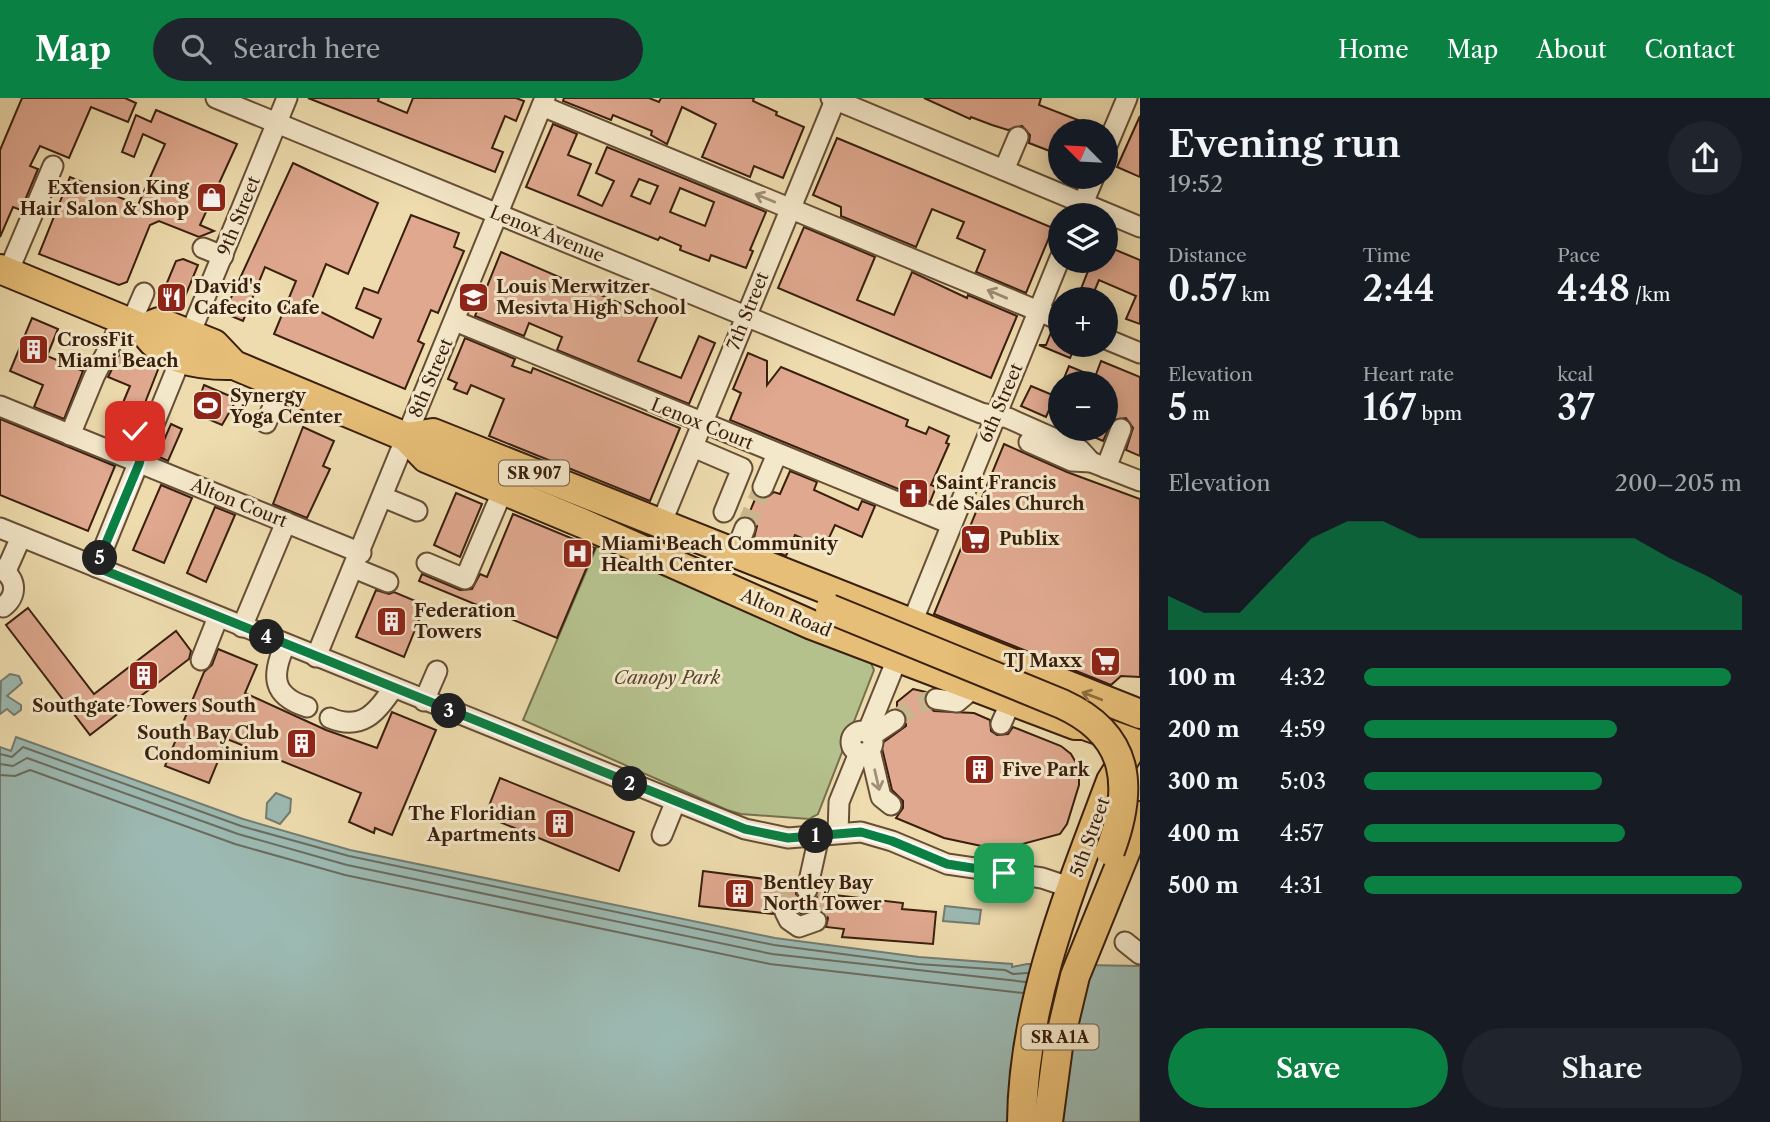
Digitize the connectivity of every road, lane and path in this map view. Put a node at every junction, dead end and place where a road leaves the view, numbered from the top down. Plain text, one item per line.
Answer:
1 (216, 98) edge
2 (287, 98) edge
3 (834, 99) edge
4 (1128, 101) edge
5 (543, 102) edge
6 (1118, 122) edge
7 (277, 123) junction
8 (1018, 137) dead end
9 (53, 166) dead end
10 (1004, 170) junction
11 (1069, 203) edge
12 (790, 208) junction
13 (498, 214) junction
14 (1118, 220) edge
15 (1140, 227) edge
16 (203, 248) dead end
17 (223, 256) junction
18 (4, 271) edge
19 (1054, 273) edge
20 (144, 293) dead end
21 (1039, 311) junction
22 (1048, 315) edge
23 (746, 316) junction
24 (455, 321) junction
25 (132, 324) junction
26 (1118, 344) edge
27 (186, 346) junction
28 (1140, 353) edge
29 (282, 385) junction
30 (0, 406) edge
31 (995, 418) junction
32 (266, 423) dead end
33 (702, 424) junction
34 (1121, 429) dead end
35 (71, 435) junction
36 (406, 438) junction
37 (693, 447) junction
38 (777, 454) junction
39 (139, 464) junction
40 (1097, 469) junction
41 (1140, 481) edge
42 (763, 487) tunnel mouth
43 (503, 490) junction
44 (383, 497) junction
45 (417, 511) dead end
46 (724, 512) dead end
47 (661, 524) junction
48 (951, 524) junction
49 (283, 528) junction
50 (7, 535) edge
51 (357, 561) junction
52 (427, 563) dead end
53 (96, 567) junction
54 (3, 570) edge
55 (388, 582) dead end
56 (3, 607) dead end
57 (218, 617) junction
58 (911, 625) junction
59 (242, 627) junction
60 (285, 645) junction
61 (888, 656) junction
62 (316, 657) junction
63 (201, 660) dead end
64 (437, 671) dead end
65 (976, 686) junction
66 (393, 688) junction
67 (936, 699) tunnel mouth
68 (424, 701) junction
69 (307, 707) dead end
70 (1140, 714) edge
71 (330, 718) dead end
72 (895, 720) tunnel mouth
73 (1075, 725) junction
74 (1139, 742) edge
75 (867, 743) junction
76 (1106, 794) junction
77 (675, 803) junction
78 (891, 805) dead end
79 (1140, 816) edge
80 (662, 835) dead end
81 (828, 835) junction
82 (1072, 888) junction
83 (807, 890) dead end
84 (785, 912) dead end
85 (816, 921) dead end
86 (1068, 949) junction
87 (1022, 1122) edge
88 (1047, 1122) edge

1 - 7 street, Lenox Avenue
2 - 7 street, 9th Street
3 - 10 street
3 - 12 street, 7th Street
4 - 6 street
12 -> 5 street
5 - 13 street, 8th Street
7 - 13 street, Lenox Avenue
7 - 17 street, 9th Street
8 - 10 street
9 - 18 street
10 - 11 street
21 -> 12 street
12 - 23 street, 7th Street
13 - 23 street, Lenox Avenue
13 - 24 street, 8th Street
14 - 15 street
16 - 17 street
17 - 27 street, 9th Street
18 - 25 highway, Alton Road / SR 907
19 - 21 street, 6th Street
20 - 25 street
21 - 22 street
21 - 31 street, 6th Street
23 - 31 street, Lenox Avenue
23 - 33 street, 7th Street
24 - 33 street, Lenox Court
24 - 36 street, 8th Street
25 - 27 highway, Alton Road / SR 907
25 - 35 street
26 - 28 street
27 - 29 highway, Alton Road / SR 907
27 - 39 street, 9th Street
29 - 32 street
29 - 36 highway, Alton Road / SR 907
30 - 35 street, Alton Court
31 - 40 street, Lenox Avenue
31 - 48 street, 6th Street
33 - 37 street, 7th Street
33 - 38 street, Lenox Court
34 - 40 street
35 - 39 street, Alton Court
36 - 43 highway, Alton Road / SR 907
36 - 44 street, 8th Street
36 - 47 highway, Alton Road / SR 907
36 - 86 highway, bridge
37 - 46 street
37 - 47 street, 7th Street
38 - 42 street
38 - 48 street, Lenox Court
39 - 49 street, Alton Court
39 - 53 street, 9th Street
40 - 41 street, Lenox Avenue
43 - 52 street
43 - 61 highway, Alton Road / SR 907
44 - 45 street
44 - 51 street, 8th Street
47 - 58 highway, Alton Road / SR 907
48 - 58 street, 6th Street
49 - 51 street, Alton Court
49 - 59 street
50 - 53 street
50 - 54 street
51 - 55 street, Alton Court
51 - 62 street, 8th Street
53 - 57 street
54 - 56 street
57 - 59 street
57 - 63 street
58 - 61 highway
70 -> 58 highway, Alton Road / SR 907
59 - 60 street
60 - 62 street
60 - 69 street
61 - 65 highway, Alton Road / SR 907
61 - 75 street
62 - 66 street
64 - 68 street
65 - 67 street
65 - 73 highway, Alton Road / SR 907
66 - 68 street
66 - 71 street
68 - 77 street
72 - 75 street
73 - 74 highway, Alton Road / SR 907
73 - 76 highway
74 - 76 highway, 5th Street / SR A1A
75 -> 78 street
75 - 81 street
76 - 82 highway, 5th Street / SR A1A
77 - 80 street
77 - 81 street
79 - 86 highway, 5th Street / SR A1A
81 - 82 street
81 - 83 street
82 - 86 highway, 5th Street / SR A1A
84 - 85 street
86 - 87 highway, SR A1A
86 - 88 highway

